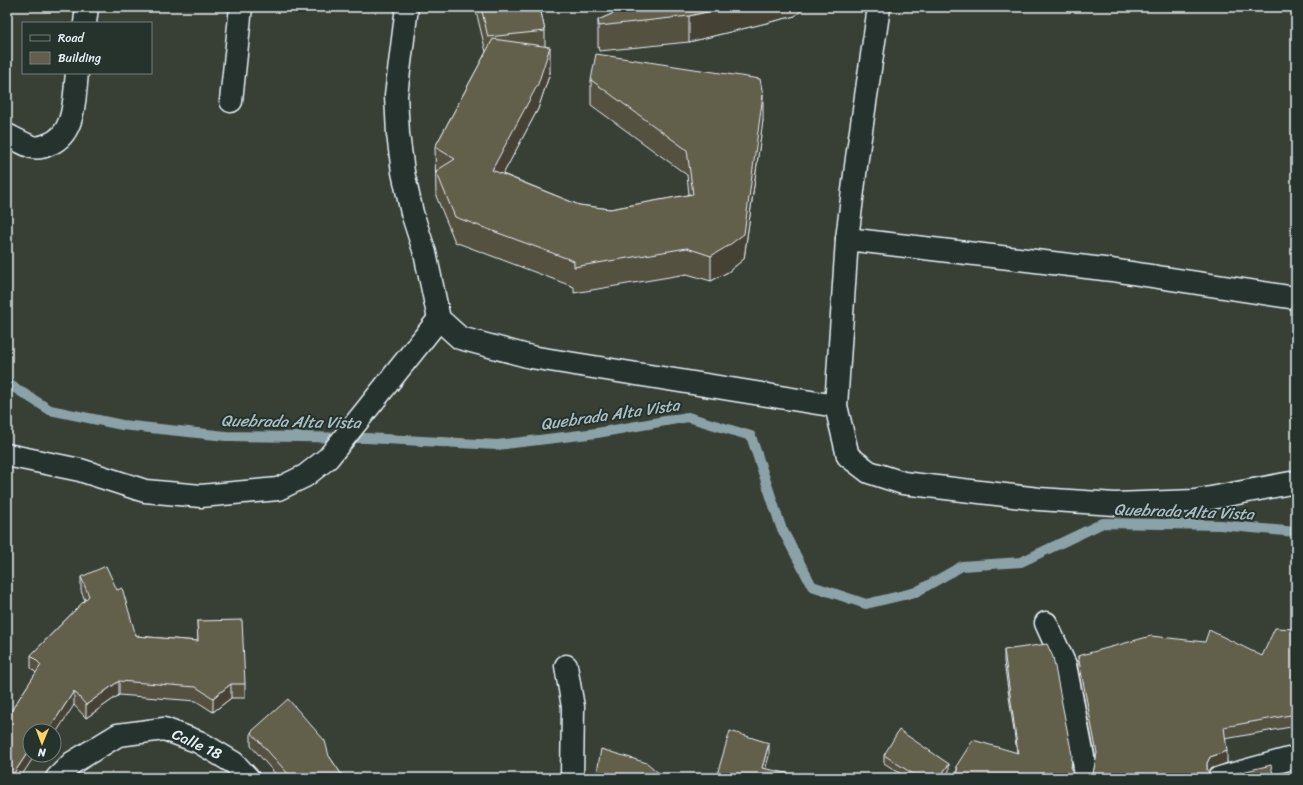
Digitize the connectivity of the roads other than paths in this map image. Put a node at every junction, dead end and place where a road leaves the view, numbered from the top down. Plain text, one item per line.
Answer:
1 (87, 7) edge
2 (241, 7) edge
3 (407, 7) edge
4 (879, 7) edge
5 (85, 22) edge
6 (78, 74) edge
7 (231, 101) dead end
8 (7, 135) edge
9 (847, 239) junction
10 (1296, 298) edge
11 (439, 319) junction
12 (836, 406) junction
13 (7, 455) edge
14 (1296, 482) edge
15 (1046, 623) dead end
16 (566, 666) dead end
17 (1296, 757) edge
18 (57, 778) edge
19 (248, 778) edge
20 (572, 778) edge
21 (1083, 778) edge
22 (1218, 778) edge

1 - 5 street
2 - 7 street
3 - 11 street
4 - 9 street
6 - 8 street
9 - 10 street
9 - 12 street
11 - 12 street
11 - 13 street
12 - 14 street
15 - 21 street
16 - 20 street
17 - 22 street
18 - 19 street, Calle 18

